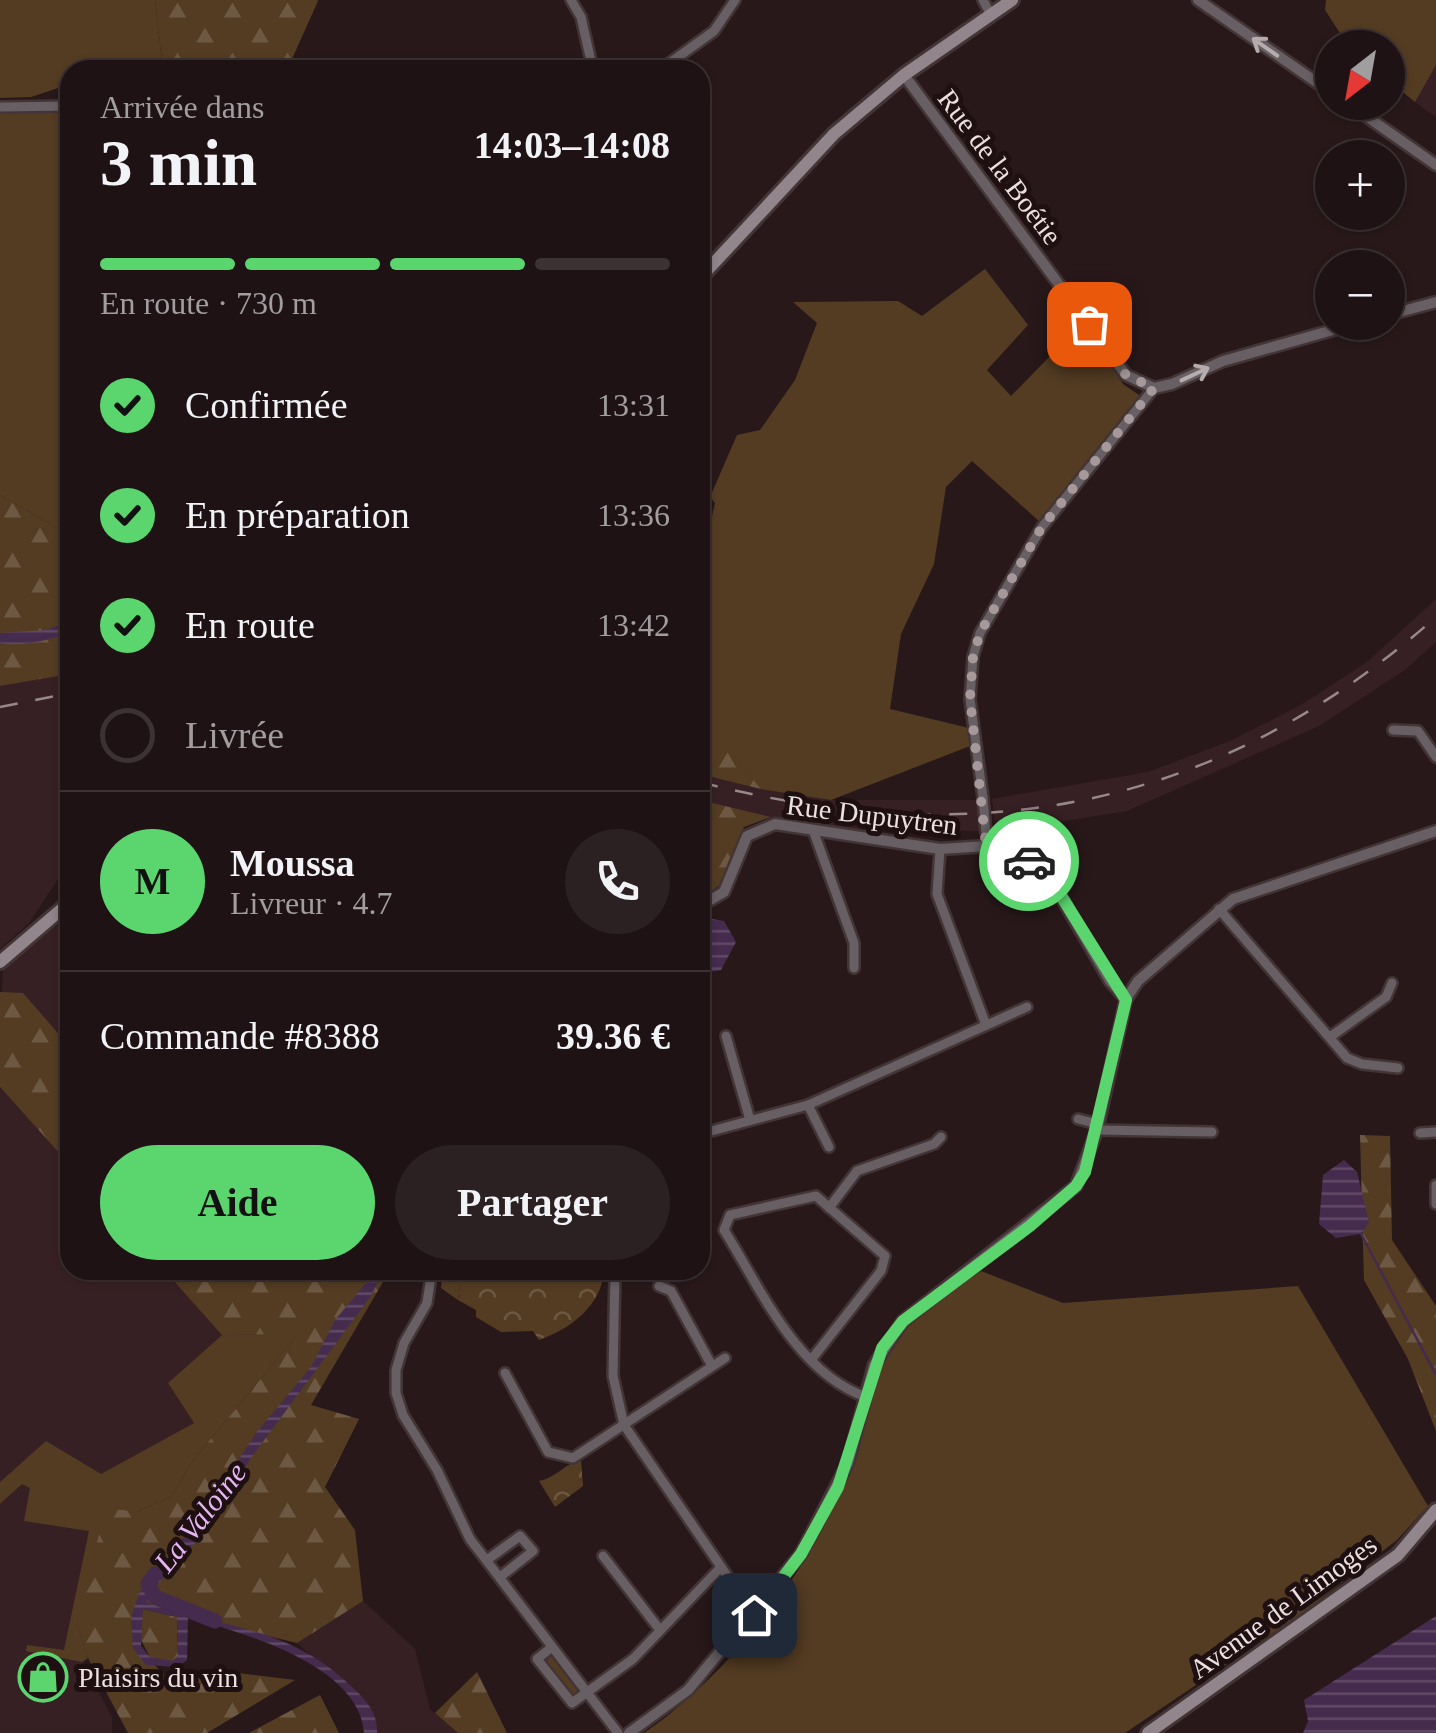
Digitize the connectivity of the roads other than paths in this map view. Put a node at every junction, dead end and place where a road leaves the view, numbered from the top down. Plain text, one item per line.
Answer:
1 (571, 0) edge
2 (735, 0) edge
3 (983, 0) edge
4 (1012, 0) edge
5 (1198, 0) edge
6 (992, 15) junction
7 (593, 56) junction
8 (593, 60) edge
9 (596, 60) edge
10 (674, 60) edge
11 (904, 75) junction
12 (1315, 81) edge
13 (0, 106) edge
14 (60, 106) edge
15 (1372, 120) edge
16 (1436, 165) edge
17 (710, 267) edge
18 (1436, 302) edge
19 (1405, 310) edge
20 (1315, 335) edge
21 (1154, 388) junction
22 (1393, 730) dead end
23 (1436, 756) edge
24 (813, 830) junction
25 (1436, 831) edge
26 (986, 840) junction
27 (940, 849) junction
28 (710, 900) edge
29 (1220, 910) junction
30 (60, 911) edge
31 (0, 962) edge
32 (854, 968) dead end
33 (1392, 983) dead end
34 (1126, 1000) junction
35 (1028, 1007) dead end
36 (986, 1026) junction
37 (726, 1036) dead end
38 (1330, 1038) junction
39 (1398, 1068) dead end
40 (808, 1105) junction
41 (1078, 1119) dead end
42 (750, 1120) junction
43 (1098, 1127) junction
44 (710, 1131) edge
45 (1212, 1132) dead end
46 (1436, 1132) edge
47 (1420, 1133) dead end
48 (941, 1137) dead end
49 (829, 1147) dead end
50 (1436, 1186) edge
51 (1436, 1204) edge
52 (829, 1208) junction
53 (430, 1280) edge
54 (615, 1280) edge
55 (659, 1286) dead end
56 (725, 1358) dead end
57 (811, 1360) junction
58 (712, 1366) junction
59 (505, 1373) dead end
60 (866, 1397) junction
61 (624, 1425) junction
62 (1436, 1510) edge
63 (603, 1556) dead end
64 (487, 1560) junction
65 (721, 1567) junction
66 (500, 1577) junction
67 (754, 1615) junction
68 (660, 1630) junction
69 (552, 1647) junction
70 (588, 1692) junction
71 (618, 1733) edge
72 (629, 1733) edge
73 (1148, 1733) edge

1 - 7 street
2 - 10 street
3 - 6 street
4 - 6 main road
12 -> 5 street
6 - 11 main road
7 - 8 street
7 - 9 street
11 - 17 main road
11 - 21 street, Rue de la Boétie
13 - 14 street
15 - 16 street
18 - 19 street
21 -> 20 street
21 - 26 street, bridge
22 - 23 street
24 - 27 street, Rue Dupuytren
24 - 28 street, Rue Dupuytren
24 - 32 street
25 - 29 street
26 - 27 street, Rue Dupuytren
26 - 34 street, Rue Dupuytren
27 - 36 street
29 - 34 street
29 - 38 street
30 - 31 main road
33 - 38 street
34 - 43 street
35 - 36 street
36 - 40 street
37 - 42 street
38 - 39 street
40 - 42 street
40 - 49 street
41 - 43 street
42 - 44 street
43 - 45 street
43 - 60 street
46 - 47 street
48 - 52 street
50 - 51 street
52 - 57 street
52 - 57 street
53 - 64 street
54 - 61 street
55 - 58 street
56 - 58 street
57 - 60 street
58 - 61 street
59 - 61 street
60 - 67 street
61 - 65 street
62 - 73 main road, Avenue de Limoges
63 - 68 street
64 - 66 street
64 - 66 street
65 - 67 street
65 - 68 street
66 - 69 street
67 - 72 street
68 - 70 street
69 - 70 street
69 - 70 street
70 - 71 street

